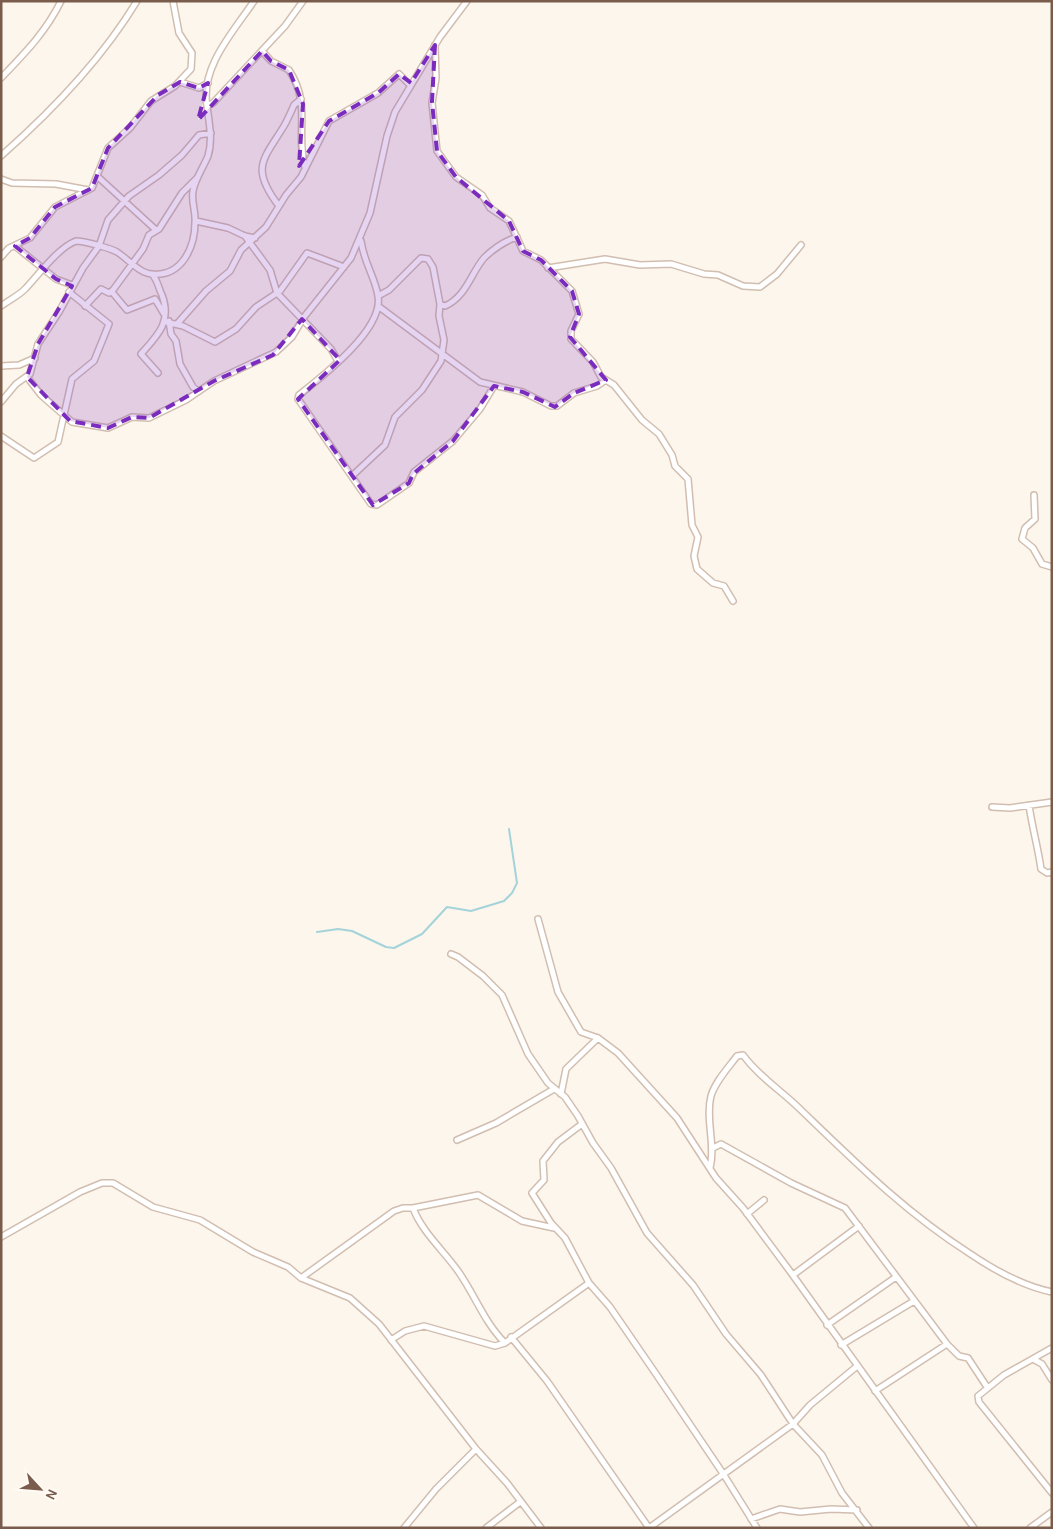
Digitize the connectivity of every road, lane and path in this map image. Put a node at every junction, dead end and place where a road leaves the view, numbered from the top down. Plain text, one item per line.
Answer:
1 (61, 1) edge
2 (137, 1) edge
3 (173, 1) edge
4 (254, 1) edge
5 (303, 1) edge
6 (467, 1) edge
7 (435, 45) junction
8 (262, 51) junction
9 (1, 78) edge
10 (180, 82) junction
11 (208, 83) junction
12 (410, 85) junction
13 (301, 99) junction
14 (207, 106) junction
15 (211, 133) junction
16 (1, 156) edge
17 (306, 168) junction
18 (97, 176) junction
19 (198, 178) junction
20 (1, 179) edge
21 (88, 190) junction
22 (125, 200) junction
23 (279, 206) junction
24 (196, 221) junction
25 (156, 230) junction
26 (245, 236) junction
27 (517, 237) junction
28 (255, 238) junction
29 (360, 240) junction
30 (248, 244) junction
31 (801, 245) dead end
32 (15, 246) junction
33 (99, 246) junction
34 (1, 257) edge
35 (133, 264) junction
36 (344, 267) junction
37 (548, 268) junction
38 (44, 270) junction
39 (152, 274) junction
40 (161, 274) junction
41 (157, 280) junction
42 (72, 285) junction
43 (69, 292) junction
44 (112, 292) junction
45 (277, 293) junction
46 (378, 296) junction
47 (440, 304) junction
48 (1, 306) edge
49 (85, 306) junction
50 (378, 306) junction
51 (302, 319) junction
52 (167, 322) junction
53 (177, 324) junction
54 (444, 353) junction
55 (35, 358) junction
56 (338, 361) junction
57 (1, 366) edge
58 (158, 373) dead end
59 (27, 376) junction
60 (606, 380) junction
61 (494, 386) junction
62 (198, 391) junction
63 (1, 402) edge
64 (65, 414) junction
65 (1, 436) edge
66 (352, 476) junction
67 (1034, 495) dead end
68 (1052, 567) edge
69 (732, 601) dead end
70 (1052, 802) edge
71 (1029, 806) junction
72 (992, 807) dead end
73 (1052, 872) edge
74 (538, 919) dead end
75 (451, 954) dead end
76 (598, 1038) junction
77 (554, 1090) junction
78 (560, 1094) junction
79 (582, 1124) junction
80 (457, 1140) dead end
81 (714, 1148) junction
82 (710, 1168) junction
83 (764, 1200) dead end
84 (413, 1208) junction
85 (747, 1214) junction
86 (859, 1226) junction
87 (556, 1230) junction
88 (1, 1236) edge
89 (793, 1275) junction
90 (896, 1277) junction
91 (302, 1278) junction
92 (589, 1283) junction
93 (1052, 1292) edge
94 (914, 1302) junction
95 (827, 1325) junction
96 (511, 1337) junction
97 (391, 1340) junction
98 (505, 1343) junction
99 (947, 1344) junction
100 (841, 1345) junction
101 (1052, 1348) edge
102 (1033, 1359) junction
103 (856, 1366) junction
104 (1052, 1380) edge
105 (987, 1387) junction
106 (876, 1391) junction
107 (793, 1424) junction
108 (476, 1449) junction
109 (724, 1475) junction
110 (1052, 1493) edge
111 (520, 1502) junction
112 (857, 1510) junction
113 (1052, 1512) edge
114 (751, 1520) junction
115 (404, 1528) edge
116 (486, 1528) edge
117 (541, 1528) edge
118 (649, 1528) edge
119 (757, 1528) edge
120 (869, 1528) edge
121 (974, 1528) edge
122 (1030, 1528) edge

1 - 9 street
2 - 16 street
3 - 10 street
4 - 11 street
5 - 8 street
6 - 7 street
7 - 12 street
7 - 27 street
8 - 13 street
8 - 14 street
10 - 11 street
10 - 18 street
11 - 14 street
12 - 17 street
12 - 29 street
13 - 17 street
13 - 23 street
14 - 15 street
15 - 19 street
15 - 22 street
17 - 23 street
18 - 21 street
18 - 22 street
19 - 24 street
19 - 25 street
20 - 21 street
21 - 32 street
22 - 25 street
22 - 33 street
23 - 28 street
24 - 26 street
24 - 40 street
25 - 35 street
26 - 28 street
26 - 30 street
27 - 37 street
27 - 47 street
28 - 30 street
29 - 36 street
29 - 46 street
30 - 45 street
30 - 53 street
31 - 37 street
32 - 34 street
32 - 38 street
33 - 35 street
33 - 38 street
33 - 42 street
35 - 39 street
35 - 44 street
36 - 45 street
36 - 51 street
37 - 60 street
38 - 42 street
38 - 48 street
39 - 40 street
39 - 41 street
40 - 41 street
41 - 52 street
42 - 43 street
43 - 49 street
43 - 55 street
44 - 49 street
44 - 52 street
45 - 51 street
45 - 53 street
46 - 47 street
46 - 50 street
47 - 54 street
49 - 64 street
50 - 54 street
50 - 56 street
51 - 56 street
51 - 62 street
52 - 53 street
52 - 58 street
52 - 62 street
54 - 61 street
54 - 66 street
55 - 57 street
55 - 59 street
56 - 66 street
59 - 63 street
59 - 64 street
60 - 61 street
60 - 69 street
61 - 66 street
62 - 64 street
64 - 65 street
67 - 68 street
70 - 71 street
71 - 72 street
71 - 73 street
74 - 76 street
75 - 77 street
76 - 78 street
76 - 82 street
77 - 78 street
77 - 80 street
78 - 79 street
79 - 87 street
79 - 107 street
81 - 82 street
81 - 86 street
81 - 93 street
82 - 85 street
83 - 85 street
84 - 87 street
84 - 91 street
84 - 98 street
85 - 89 street
86 - 89 street
86 - 90 street
87 - 92 street
88 - 91 street
89 - 95 street
90 - 94 street
90 - 95 street
91 - 97 street
92 - 96 street
92 - 109 street
94 - 99 street
94 - 100 street
95 - 100 street
96 - 98 street
96 - 118 street
97 - 98 street
97 - 108 street
99 - 105 street
99 - 106 street
100 - 103 street
101 - 102 street
102 - 104 street
102 - 105 street
103 - 106 street
103 - 107 street
105 - 110 street
106 - 121 street
107 - 109 street
107 - 112 street
108 - 111 street
108 - 115 street
109 - 114 street
109 - 118 street
111 - 116 street
111 - 117 street
112 - 114 street
112 - 120 street
113 - 122 street
114 - 119 street

